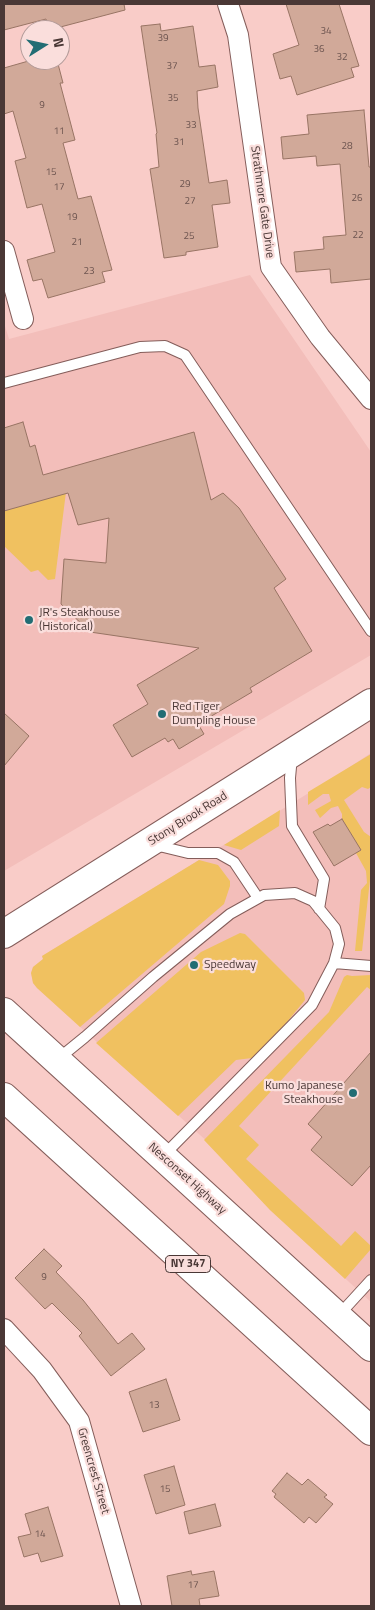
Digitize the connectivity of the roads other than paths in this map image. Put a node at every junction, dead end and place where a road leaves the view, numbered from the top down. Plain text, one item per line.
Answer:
1 (228, 4) edge
2 (4, 251) edge
3 (23, 320) dead end
4 (4, 383) edge
5 (371, 399) edge
6 (371, 632) edge
7 (371, 703) edge
8 (292, 753) junction
9 (149, 844) junction
10 (258, 898) junction
11 (320, 909) junction
12 (4, 934) edge
13 (334, 963) junction
14 (371, 966) edge
15 (4, 1012) edge
16 (56, 1060) junction
17 (4, 1097) edge
18 (163, 1157) junction
19 (371, 1280) edge
20 (338, 1316) junction
21 (4, 1329) edge
22 (371, 1347) edge
23 (371, 1431) edge
24 (131, 1606) edge

1 - 5 street, Strathmore Gate Drive
2 - 3 street
4 - 6 lane
7 - 8 main road, Stony Brook Road
8 - 9 main road, Stony Brook Road
8 - 11 lane
9 - 10 lane
9 - 12 main road, Stony Brook Road
10 - 11 lane
10 - 16 lane
11 - 13 lane
13 - 14 lane
13 - 18 lane
15 - 16 main road, Nesconset Highway
16 - 18 main road, Nesconset Highway
17 - 23 main road, NY 347
18 - 20 main road, Nesconset Highway
19 - 20 lane
20 - 22 main road, Nesconset Highway
21 - 24 street, Greencrest Street

